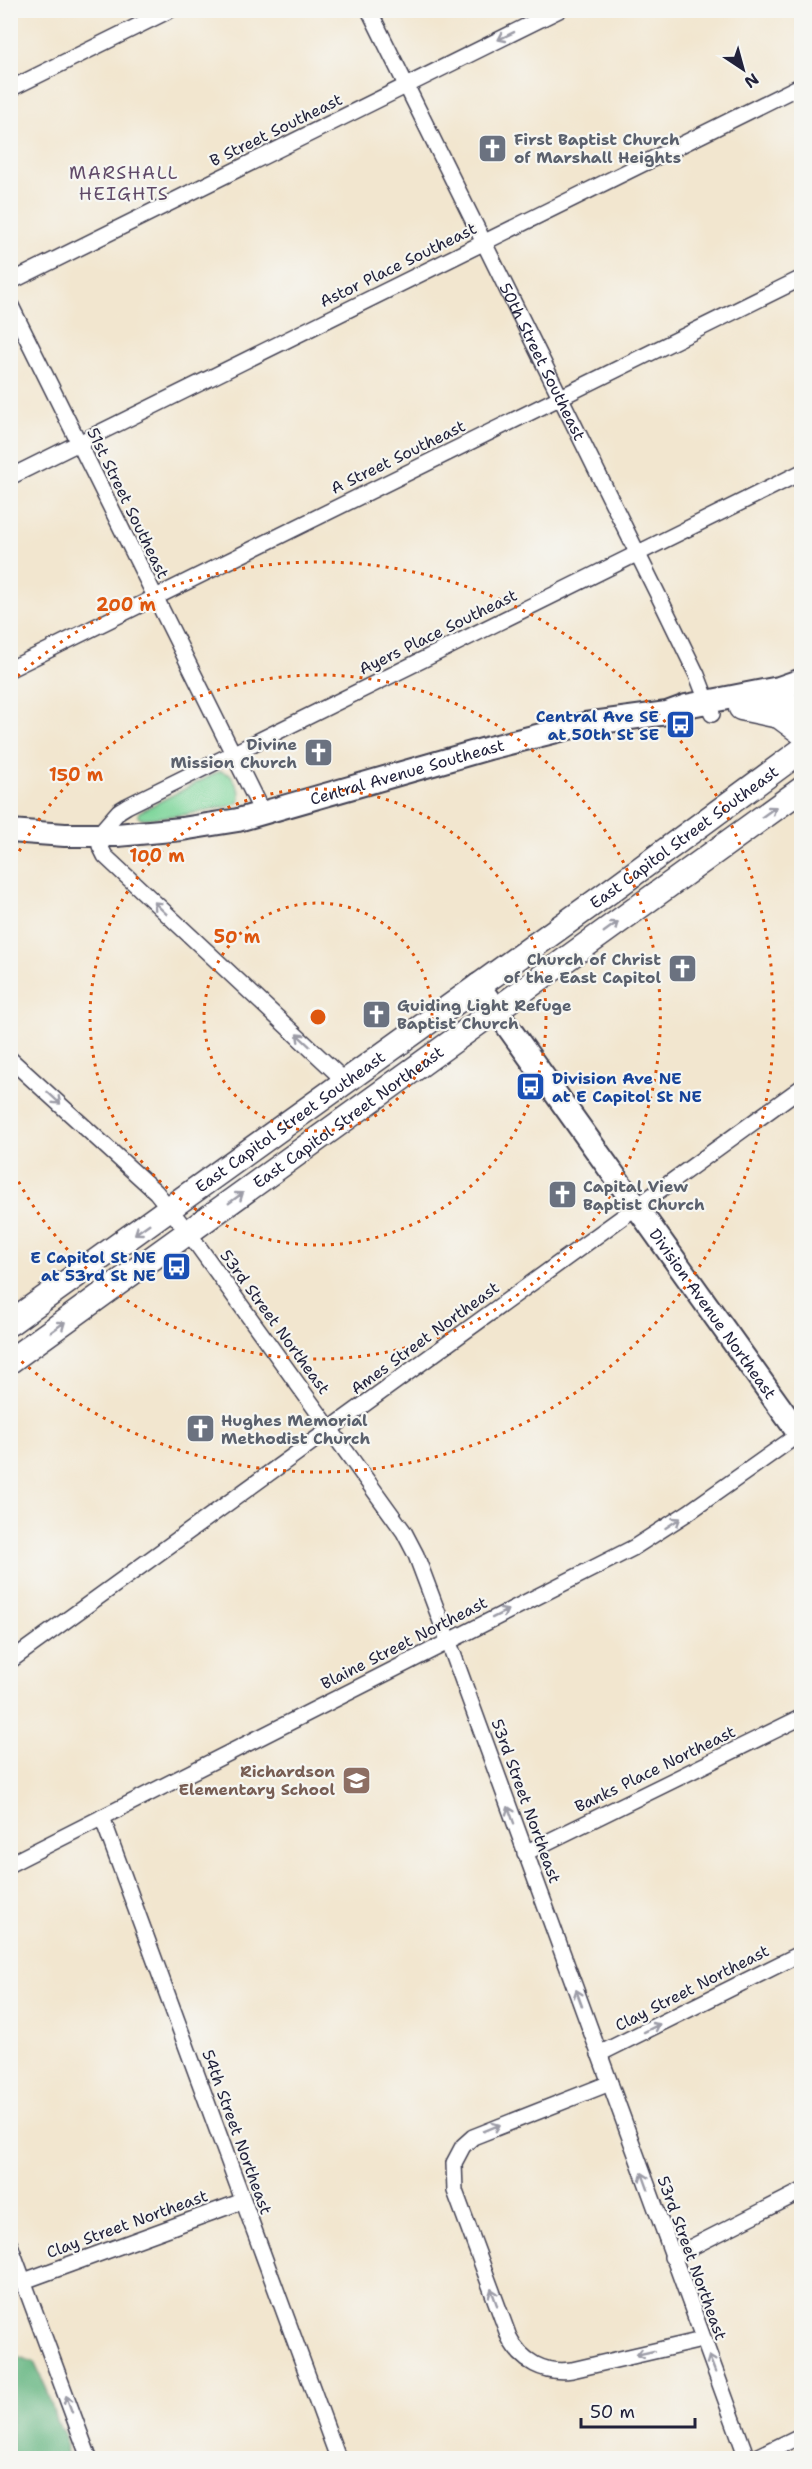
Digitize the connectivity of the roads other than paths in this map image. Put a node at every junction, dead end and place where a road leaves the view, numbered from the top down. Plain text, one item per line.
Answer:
1 (170, 10) edge
2 (369, 10) edge
3 (558, 10) edge
4 (801, 84) edge
5 (406, 85) junction
6 (10, 89) edge
7 (484, 243) junction
8 (801, 278) edge
9 (10, 282) edge
10 (10, 304) edge
11 (560, 397) junction
12 (79, 444) junction
13 (801, 472) edge
14 (10, 477) edge
15 (637, 553) junction
16 (155, 598) junction
17 (10, 669) edge
18 (801, 680) edge
19 (711, 707) junction
20 (801, 707) edge
21 (741, 708) junction
22 (801, 733) edge
23 (801, 750) edge
24 (232, 753) junction
25 (801, 789) edge
26 (262, 814) junction
27 (10, 831) edge
28 (98, 835) junction
29 (478, 985) junction
30 (495, 1010) junction
31 (10, 1059) edge
32 (345, 1081) junction
33 (801, 1087) edge
34 (636, 1207) junction
35 (170, 1209) junction
36 (188, 1232) junction
37 (10, 1323) edge
38 (10, 1361) edge
39 (331, 1428) junction
40 (801, 1435) edge
41 (448, 1640) junction
42 (10, 1660) edge
43 (801, 1717) edge
44 (102, 1817) junction
45 (525, 1853) junction
46 (10, 1864) edge
47 (801, 1953) edge
48 (599, 2054) junction
49 (610, 2083) junction
50 (801, 2192) edge
51 (243, 2201) junction
52 (10, 2245) edge
53 (672, 2257) junction
54 (24, 2281) junction
55 (702, 2340) junction
56 (801, 2435) edge
57 (89, 2458) edge
58 (338, 2458) edge
59 (747, 2458) edge
60 (755, 2458) edge

1 - 6 street
2 - 5 street, 50th Street Southeast
3 -> 5 street, B Street Southeast
4 - 7 street, Astor Place Southeast
5 - 7 street, 50th Street Southeast
5 - 9 street, B Street Southeast
7 - 11 street, 50th Street Southeast
7 - 12 street, Astor Place Southeast
8 - 11 street, A Street Southeast
10 - 12 street, 51st Street Southeast
11 - 15 street, 50th Street Southeast
11 - 16 street, A Street Southeast
12 - 14 street, Astor Place Southeast
12 - 16 street, 51st Street Southeast
13 - 15 street, Ayers Place Southeast
15 - 19 street, 50th Street Southeast
15 - 24 street, Ayers Place Southeast
16 - 17 street, A Street Southeast
16 - 24 street, 51st Street Southeast
18 - 19 main road, Central Avenue Southeast
19 - 21 main road
19 - 26 main road, Central Avenue Southeast
20 - 21 main road
21 - 22 main road
23 - 29 main road, East Capitol Street Southeast
24 - 26 street, 51st Street Southeast
24 - 28 street, Ayers Place Southeast
30 -> 25 main road, East Capitol Street Northeast
26 - 28 main road, Central Avenue Southeast
27 - 28 main road, Central Avenue Southeast
32 -> 28 street
29 - 30 main road, Division Avenue Northeast
29 - 32 main road, East Capitol Street Southeast
30 - 34 main road, Division Avenue Northeast
36 -> 30 main road, East Capitol Street Northeast
31 -> 35 street, 53rd Street Northeast
32 - 35 main road, East Capitol Street Southeast
33 - 34 street, Ames Street Northeast
34 - 39 street, Ames Street Northeast
34 - 40 main road, Division Avenue Northeast
35 - 36 street, 53rd Street Northeast
35 -> 37 main road, East Capitol Street Southeast
38 -> 36 main road, East Capitol Street Northeast
36 - 39 street, 53rd Street Northeast
39 - 41 street, 53rd Street Northeast
39 - 42 street, Ames Street Northeast
41 -> 40 street, Blaine Street Northeast
41 - 44 street, Blaine Street Northeast
45 -> 41 street, 53rd Street Northeast
43 - 45 street, Banks Place Northeast
44 - 46 street, Blaine Street Northeast
44 - 51 street, 54th Street Northeast
48 -> 45 street, 53rd Street Northeast
48 -> 47 street, Clay Street Northeast
48 - 49 street, 53rd Street Northeast
53 -> 49 street, 53rd Street Northeast
55 -> 49 street
50 - 53 street
51 - 54 street, Clay Street Northeast
51 - 58 street, 54th Street Northeast
52 - 54 street
53 - 55 street, 53rd Street Northeast
57 -> 54 street
59 -> 55 street, 53rd Street Northeast
56 - 60 street

